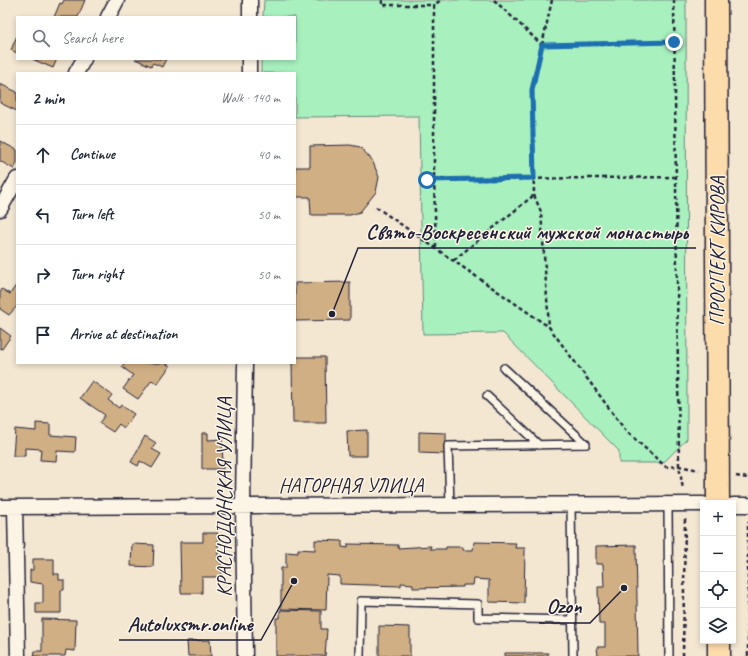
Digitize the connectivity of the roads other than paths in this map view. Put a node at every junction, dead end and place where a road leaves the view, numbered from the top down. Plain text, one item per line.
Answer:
1 (117, 0) edge
2 (250, 0) edge
3 (716, 0) edge
4 (109, 16) edge
5 (250, 16) edge
6 (83, 60) edge
7 (249, 60) edge
8 (77, 72) edge
9 (249, 72) edge
10 (16, 181) edge
11 (0, 209) edge
12 (245, 364) edge
13 (504, 368) dead end
14 (487, 396) dead end
15 (539, 445) junction
16 (718, 500) edge
17 (668, 504) junction
18 (700, 504) edge
19 (736, 504) edge
20 (450, 505) junction
21 (571, 505) junction
22 (748, 505) edge
23 (243, 506) junction
24 (0, 507) edge
25 (15, 507) junction
26 (572, 620) junction
27 (719, 644) edge
28 (18, 656) edge
29 (244, 656) edge
30 (360, 656) edge
31 (573, 656) edge
32 (668, 656) edge
33 (719, 656) edge

1 - 4 street
2 - 5 street
3 - 16 main road, ПРОСПЕКТ КИРОВА
6 - 8 street
7 - 9 street
10 - 11 street
12 - 23 street, КРАСНОДОНСКАЯ УЛИЦА
13 - 15 lane
14 - 15 lane
15 - 20 lane
17 - 18 street, НАГОРНАЯ УЛИЦА
17 - 21 street, НАГОРНАЯ УЛИЦА
17 - 32 lane
19 - 22 street
20 - 21 street, НАГОРНАЯ УЛИЦА
20 - 23 street, НАГОРНАЯ УЛИЦА
21 - 26 lane
23 - 25 street, НАГОРНАЯ УЛИЦА
23 - 29 street, КРАСНОДОНСКАЯ УЛИЦА
24 - 25 street, НАГОРНАЯ УЛИЦА
25 - 28 street
26 - 30 lane
26 - 31 lane
27 - 33 main road

